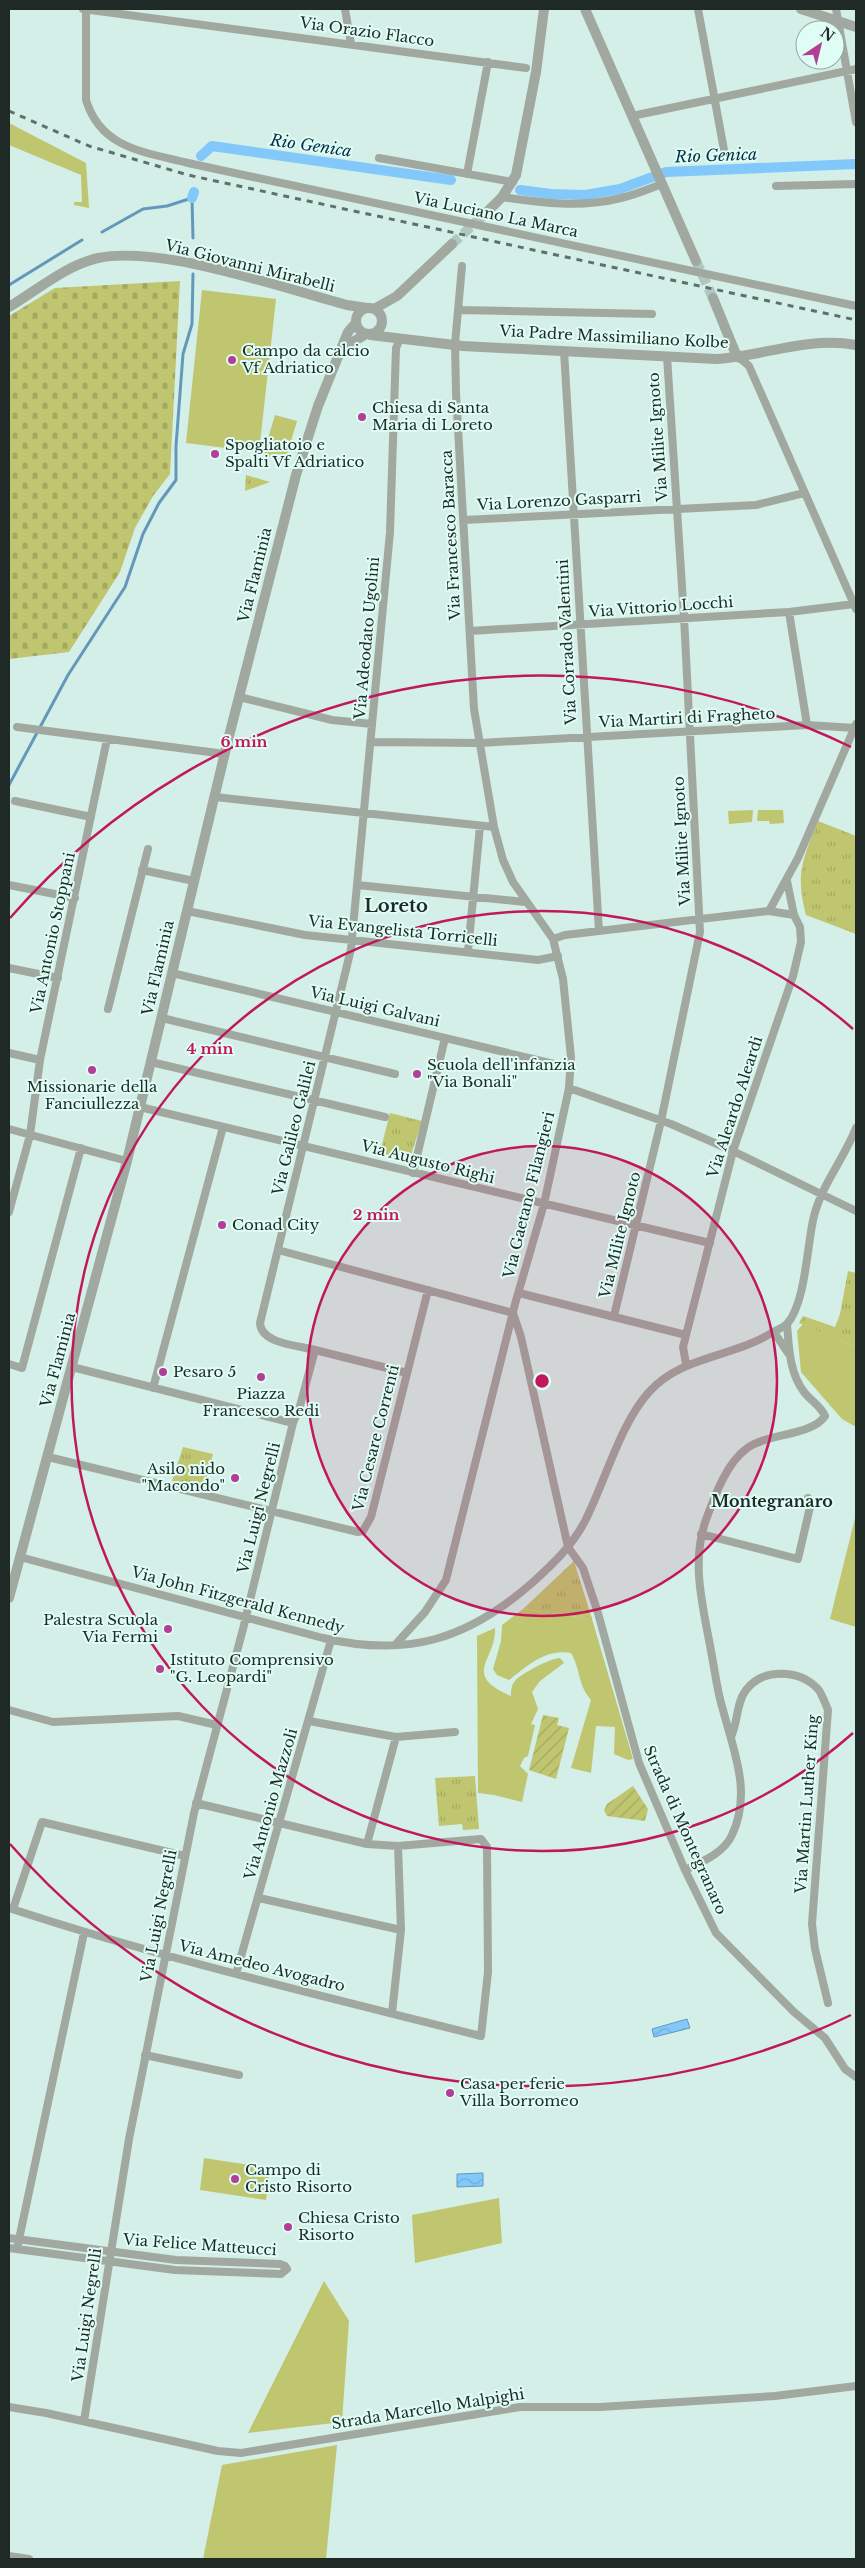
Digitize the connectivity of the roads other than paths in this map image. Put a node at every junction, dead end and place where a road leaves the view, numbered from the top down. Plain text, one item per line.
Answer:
1 (85, 9) edge
2 (345, 9) edge
3 (544, 9) edge
4 (586, 9) edge
5 (698, 9) edge
6 (801, 9) edge
7 (835, 20) edge
8 (351, 44) junction
9 (845, 60) edge
10 (488, 62) junction
11 (526, 68) dead end
12 (856, 69) edge
13 (847, 71) junction
14 (713, 100) junction
15 (632, 116) junction
16 (856, 122) edge
17 (724, 150) dead end
18 (379, 158) dead end
19 (467, 174) junction
20 (513, 182) junction
21 (661, 182) junction
22 (856, 184) edge
23 (776, 186) dead end
24 (502, 197) junction
25 (486, 212) tunnel mouth
26 (452, 244) tunnel mouth
27 (696, 261) tunnel mouth
28 (462, 266) dead end
29 (713, 298) tunnel mouth
30 (347, 305) junction
31 (856, 306) edge
32 (9, 308) edge
33 (371, 308) junction
34 (458, 310) junction
35 (652, 314) dead end
36 (355, 323) junction
37 (368, 334) junction
38 (400, 340) junction
39 (455, 344) junction
40 (856, 345) edge
41 (343, 348) junction
42 (564, 351) junction
43 (667, 356) junction
44 (740, 358) junction
45 (804, 493) junction
46 (676, 509) junction
47 (573, 515) junction
48 (464, 520) junction
49 (855, 607) edge
50 (789, 612) junction
51 (684, 617) junction
52 (580, 626) junction
53 (470, 631) junction
54 (239, 697) junction
55 (372, 724) junction
56 (807, 726) junction
57 (855, 726) edge
58 (17, 727) dead end
59 (689, 731) junction
60 (586, 737) junction
61 (107, 739) junction
62 (371, 742) junction
63 (480, 743) junction
64 (225, 754) junction
65 (215, 797) junction
66 (15, 801) dead end
67 (363, 815) junction
68 (91, 816) junction
69 (480, 826) junction
70 (494, 827) junction
71 (148, 849) dead end
72 (142, 870) junction
73 (194, 881) junction
74 (787, 881) junction
75 (9, 885) edge
76 (357, 885) junction
77 (473, 897) junction
78 (75, 898) junction
79 (525, 902) junction
80 (187, 910) junction
81 (769, 911) junction
82 (794, 915) junction
83 (701, 919) junction
84 (599, 931) junction
85 (553, 939) junction
86 (352, 940) junction
87 (468, 951) junction
88 (558, 956) junction
89 (9, 968) edge
90 (172, 973) junction
91 (58, 978) junction
92 (108, 1010) dead end
93 (336, 1012) junction
94 (162, 1018) junction
95 (445, 1038) junction
96 (9, 1053) edge
97 (325, 1057) junction
98 (40, 1060) junction
99 (151, 1062) junction
100 (571, 1068) junction
101 (395, 1074) dead end
102 (569, 1088) junction
103 (315, 1100) junction
104 (140, 1107) junction
105 (385, 1117) dead end
106 (661, 1121) junction
107 (223, 1127) junction
108 (856, 1128) edge
109 (9, 1129) edge
110 (30, 1135) junction
111 (303, 1146) junction
112 (81, 1148) junction
113 (733, 1151) junction
114 (127, 1161) junction
115 (413, 1172) junction
116 (820, 1194) junction
117 (544, 1204) junction
118 (856, 1211) edge
119 (9, 1212) edge
120 (636, 1226) junction
121 (710, 1243) junction
122 (278, 1250) junction
123 (428, 1290) junction
124 (519, 1293) junction
125 (513, 1313) junction
126 (614, 1316) junction
127 (787, 1324) junction
128 (774, 1332) junction
129 (686, 1334) junction
130 (315, 1350) junction
131 (790, 1354) junction
132 (9, 1364) edge
133 (686, 1364) junction
134 (72, 1367) junction
135 (407, 1373) junction
136 (153, 1388) junction
137 (293, 1423) junction
138 (48, 1457) junction
139 (808, 1498) dead end
140 (272, 1511) junction
141 (701, 1534) junction
142 (568, 1547) junction
143 (9, 1554) edge
144 (20, 1557) junction
145 (9, 1598) edge
146 (245, 1618) junction
147 (331, 1640) junction
148 (395, 1646) junction
149 (9, 1710) edge
150 (309, 1721) junction
151 (217, 1725) junction
152 (455, 1732) dead end
153 (396, 1737) junction
154 (732, 1737) junction
155 (196, 1803) junction
156 (280, 1823) junction
157 (367, 1844) junction
158 (398, 1846) junction
159 (185, 1856) junction
160 (685, 1870) junction
161 (259, 1898) junction
162 (11, 1909) edge
163 (401, 1930) junction
164 (84, 1933) junction
165 (164, 1956) junction
166 (236, 1974) junction
167 (828, 2003) dead end
168 (392, 2013) junction
169 (145, 2055) junction
170 (239, 2075) dead end
171 (856, 2077) edge
172 (9, 2238) edge
173 (19, 2240) junction
174 (13, 2249) edge
175 (110, 2252) junction
176 (111, 2262) junction
177 (856, 2386) edge
178 (9, 2407) edge
179 (84, 2421) junction
180 (9, 2556) edge
181 (29, 2559) edge

1 - 8 street, Via Orazio Flacco
1 - 31 street, Via Luciano La Marca
2 - 8 street
3 - 20 street
4 - 15 street
5 - 14 street
6 - 7 street
8 - 10 street, Via Orazio Flacco
9 - 13 street
10 - 11 street, Via Orazio Flacco
10 - 19 street
12 - 13 street
13 - 14 street
13 - 16 street
14 - 15 street
14 - 17 street
15 - 21 street
18 - 19 street
19 - 20 street
20 - 24 street
21 - 24 street, Via Luciano La Marca
21 - 27 street
22 - 23 street
24 - 25 street
26 - 33 street
28 - 34 street, Via Francesco Baracca
29 - 44 street
30 - 32 street, Via Giovanni Mirabelli
30 - 33 street, Via Giovanni Mirabelli
30 - 36 street, Via Giovanni Mirabelli
33 - 36 street
33 - 37 street
34 - 35 street
34 - 39 street, Via Francesco Baracca
36 - 37 street
36 - 41 street, Via Flaminia
37 - 38 street, Via Padre Massimiliano Kolbe
37 - 41 street
38 - 39 street, Via Padre Massimiliano Kolbe
38 - 55 street, Via Adeodato Ugolini
39 - 42 street, Via Padre Massimiliano Kolbe
39 - 48 street, Via Francesco Baracca
40 - 44 street, Via Padre Massimiliano Kolbe
41 - 54 street, Via Flaminia
42 - 43 street, Via Padre Massimiliano Kolbe
42 - 47 street, Via Corrado Valentini
43 - 44 street, Via Padre Massimiliano Kolbe
43 - 46 street, Via Milite Ignoto
44 - 45 street
45 - 46 street, Via Lorenzo Gasparri
45 - 49 street
46 - 47 street, Via Lorenzo Gasparri
46 - 51 street, Via Milite Ignoto
47 - 48 street, Via Lorenzo Gasparri
47 - 52 street, Via Corrado Valentini
48 - 53 street, Via Francesco Baracca
49 - 50 street, Via Vittorio Locchi
50 - 51 street, Via Vittorio Locchi
50 - 56 street
51 - 52 street, Via Vittorio Locchi
51 - 59 street, Via Milite Ignoto
52 - 53 street, Via Vittorio Locchi
52 - 60 street, Via Corrado Valentini
53 - 63 street, Via Francesco Baracca
54 - 55 street
54 - 64 street, Via Flaminia
55 - 62 street, Via Adeodato Ugolini
56 - 57 street, Via Martiri di Fragheto
56 - 59 street, Via Martiri di Fragheto
57 - 74 street
58 - 61 street
59 - 60 street, Via Martiri di Fragheto
59 - 83 street, Via Milite Ignoto
60 - 63 street, Via Martiri di Fragheto
60 - 84 street, Via Corrado Valentini
61 - 64 street
61 - 68 street, Via Antonio Stoppani
62 - 63 street, Via Martiri di Fragheto
62 - 67 street, Via Adeodato Ugolini
63 - 70 street, Via Gaetano Filangieri
64 - 65 street, Via Flaminia
65 - 67 street
65 - 73 street, Via Flaminia
66 - 68 street
67 - 69 street
67 - 76 street, Via Adeodato Ugolini
68 - 78 street, Via Antonio Stoppani
69 - 70 street
69 - 77 street
70 - 79 street, Via Gaetano Filangieri
71 - 72 street
72 - 73 street
72 - 92 street
73 - 80 street, Via Flaminia
74 - 81 street
74 - 82 street, Via Aleardo Aleardi
75 - 78 street
76 - 77 street
76 - 86 street, Via Adeodato Ugolini
77 - 79 street
77 - 87 street
78 - 91 street, Via Antonio Stoppani
79 - 85 street, Via Gaetano Filangieri
80 - 86 street, Via Evangelista Torricelli
80 - 90 street, Via Flaminia
81 - 82 street
81 - 83 street
82 - 113 street, Via Aleardo Aleardi
83 - 84 street
83 - 106 street, Via Milite Ignoto
84 - 85 street
85 - 88 street, Via Gaetano Filangieri
86 - 87 street, Via Evangelista Torricelli
86 - 93 street, Via Galileo Galilei
87 - 88 street, Via Evangelista Torricelli
88 - 100 street, Via Gaetano Filangieri
89 - 91 street
90 - 93 street, Via Luigi Galvani
90 - 94 street, Via Flaminia
91 - 98 street, Via Antonio Stoppani
93 - 95 street, Via Luigi Galvani
93 - 97 street, Via Galileo Galilei
94 - 97 street
94 - 99 street, Via Flaminia
95 - 100 street, Via Luigi Galvani
95 - 115 street
96 - 98 street
97 - 101 street
97 - 103 street, Via Galileo Galilei
98 - 110 street, Via Antonio Stoppani
99 - 103 street
99 - 104 street, Via Flaminia
100 - 102 street, Via Gaetano Filangieri
102 - 106 street
102 - 117 street, Via Gaetano Filangieri
103 - 105 street
103 - 111 street, Via Galileo Galilei
104 - 107 street, Via Augusto Righi
104 - 114 street, Via Flaminia
106 - 113 street
106 - 120 street, Via Milite Ignoto
107 - 111 street, Via Augusto Righi
107 - 136 street
108 - 116 street
109 - 110 street
110 - 112 street
110 - 119 street, Via Antonio Stoppani
111 - 115 street, Via Augusto Righi
111 - 122 street, Via Galileo Galilei
112 - 114 street
112 - 132 street
113 - 116 street
113 - 121 street, Via Aleardo Aleardi
114 - 134 street, Via Flaminia
115 - 117 street, Via Augusto Righi
116 - 118 street
116 - 127 street
117 - 120 street, Via Augusto Righi
117 - 124 street, Via Gaetano Filangieri
120 - 121 street, Via Augusto Righi
120 - 126 street, Via Milite Ignoto
121 - 129 street, Via Aleardo Aleardi
122 - 123 street
122 - 130 street, Via Galileo Galilei
123 - 125 street
123 - 135 street, Via Cesare Correnti
124 - 125 street, Via Gaetano Filangieri
124 - 126 street
125 - 142 street
125 - 148 street, Via Gaetano Filangieri
126 - 129 street
127 - 128 street, Via John Fitzgerald Kennedy
127 - 131 street
128 - 131 street
128 - 133 street, Via John Fitzgerald Kennedy
129 - 133 street, Via Aleardo Aleardi
130 - 135 street
130 - 137 street
131 - 141 street
133 - 142 street, Via John Fitzgerald Kennedy
134 - 136 street
134 - 138 street, Via Flaminia
135 - 140 street, Via Cesare Correnti
136 - 137 street
137 - 140 street, Via Luigi Negrelli
138 - 140 street
138 - 144 street, Via Flaminia
139 - 141 street
140 - 146 street, Via Luigi Negrelli
141 - 154 street
142 - 148 street, Via John Fitzgerald Kennedy
142 - 160 street, Strada di Montegranaro
143 - 144 street
144 - 145 street, Via Flaminia
144 - 146 street, Via John Fitzgerald Kennedy
146 - 147 street, Via John Fitzgerald Kennedy
146 - 151 street, Via Luigi Negrelli
147 - 148 street, Via John Fitzgerald Kennedy
147 - 150 street, Via Antonio Mazzoli
149 - 151 street
150 - 153 street
150 - 156 street, Via Antonio Mazzoli
151 - 155 street, Via Luigi Negrelli
152 - 153 street
153 - 157 street
154 - 160 street, Via Martin Luther King
154 - 167 street, Via Martin Luther King
155 - 156 street
155 - 159 street, Via Luigi Negrelli
156 - 157 street
156 - 161 street, Via Antonio Mazzoli
157 - 158 street
158 - 163 street
158 - 168 street, Via Amedeo Avogadro
159 - 162 street
159 - 165 street, Via Luigi Negrelli
160 - 171 street, Strada di Montegranaro
161 - 163 street
161 - 166 street, Via Antonio Mazzoli
162 - 164 street, Via Amedeo Avogadro
163 - 168 street
164 - 165 street, Via Amedeo Avogadro
164 - 173 street
165 - 166 street, Via Amedeo Avogadro
165 - 169 street, Via Luigi Negrelli
166 - 168 street, Via Amedeo Avogadro
169 - 170 street
169 - 175 street, Via Luigi Negrelli
172 - 173 street, Via Felice Matteucci
173 - 174 street
173 - 175 street, Via Felice Matteucci
174 - 176 street, Via Felice Matteucci
175 - 176 street, Via Luigi Negrelli
175 - 176 street, Via Felice Matteucci
176 - 179 street, Via Luigi Negrelli
177 - 179 street, Strada Marcello Malpighi
178 - 179 street, Strada Marcello Malpighi
180 - 181 street

